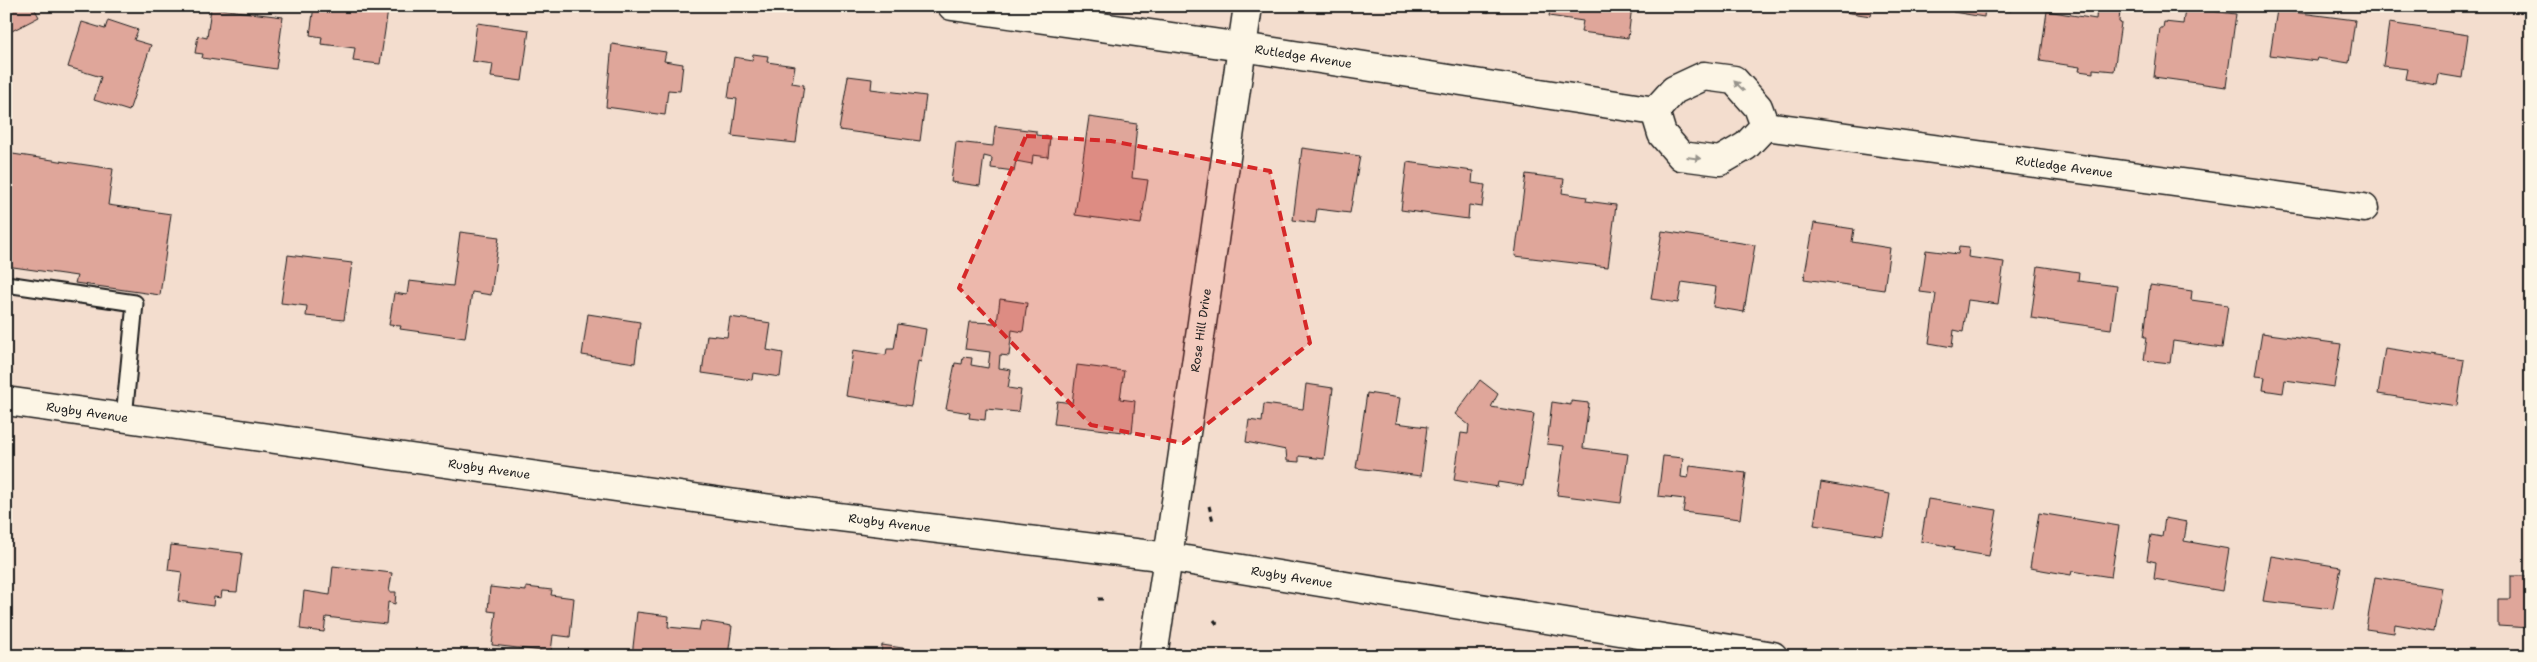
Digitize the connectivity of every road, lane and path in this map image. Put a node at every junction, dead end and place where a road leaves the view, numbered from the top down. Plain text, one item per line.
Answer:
1 (952, 6) edge
2 (1248, 6) edge
3 (1242, 47) junction
4 (1655, 111) junction
5 (1765, 126) junction
6 (2364, 208) dead end
7 (6, 284) edge
8 (6, 401) edge
9 (124, 418) junction
10 (1208, 506) dead end
11 (1213, 521) dead end
12 (1168, 557) junction
13 (1098, 599) dead end
14 (1106, 600) dead end
15 (1153, 656) edge
16 (1773, 656) edge

1 - 3 street, Rutledge Avenue
2 - 3 street, Rose Hill Drive
3 - 4 street, Rutledge Avenue
3 - 12 street, Rose Hill Drive
5 -> 4 street
4 -> 5 street
5 - 6 street, Rutledge Avenue
7 - 9 lane
8 - 9 street, Rugby Avenue
9 - 12 street, Rugby Avenue
10 - 11 path
12 - 15 street, Rose Hill Drive
12 - 16 street, Rugby Avenue
13 - 14 path

